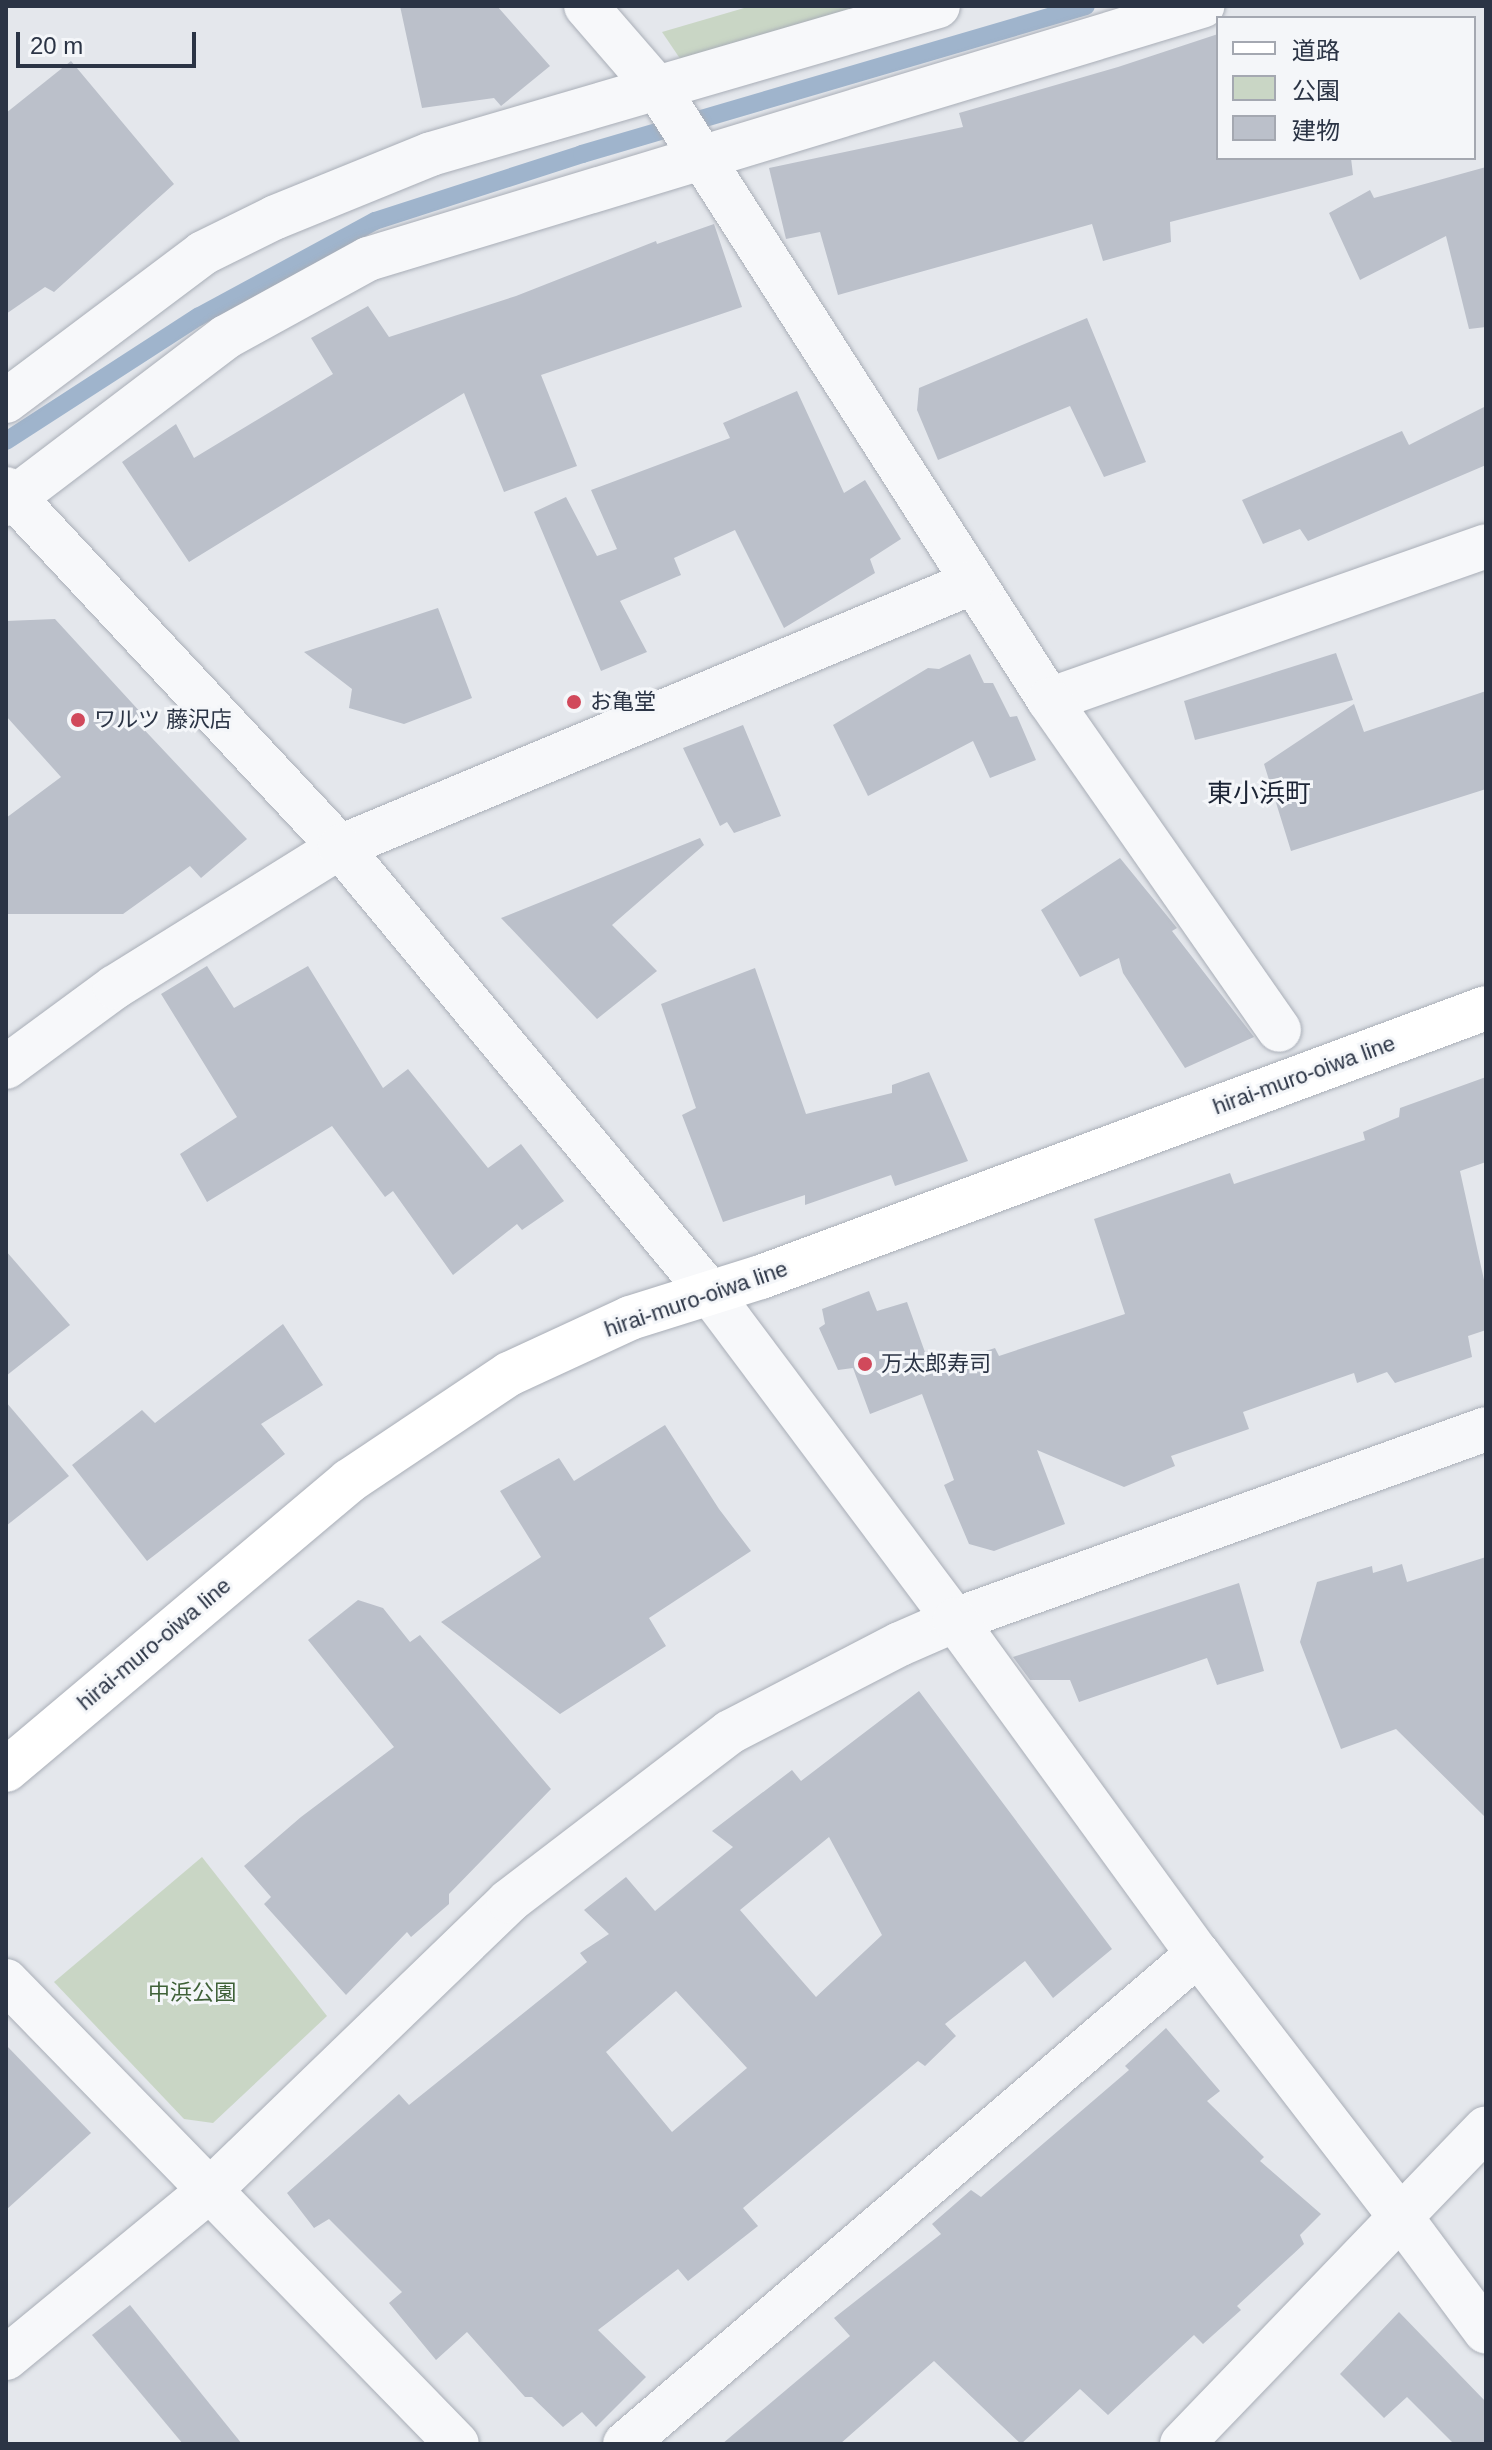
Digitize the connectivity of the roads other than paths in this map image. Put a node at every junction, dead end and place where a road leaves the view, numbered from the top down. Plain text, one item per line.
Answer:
1 (586, 6) edge
2 (938, 6) edge
3 (1202, 6) edge
4 (658, 89) junction
5 (703, 159) junction
6 (6, 401) edge
7 (9, 497) edge
8 (1486, 546) edge
9 (971, 583) junction
10 (1049, 700) junction
11 (340, 847) junction
12 (1486, 1008) edge
13 (1279, 1030) dead end
14 (6, 1067) edge
15 (710, 1293) junction
16 (1486, 1429) edge
17 (955, 1620) junction
18 (6, 1770) edge
19 (1198, 1954) junction
20 (6, 1981) edge
21 (1486, 2128) edge
22 (212, 2188) junction
23 (1400, 2216) junction
24 (1486, 2332) edge
25 (6, 2358) edge
26 (457, 2444) edge
27 (625, 2444) edge
28 (1182, 2444) edge

1 - 4 street
2 - 4 street
3 - 5 street
4 - 5 street
4 - 6 street
5 - 7 street
5 - 9 street
7 - 11 street
8 - 10 street
9 - 10 street
9 - 11 street
10 - 13 street
11 - 14 street
11 - 15 street
12 - 15 main road, hirai-muro-oiwa line
15 - 17 street
15 - 18 main road, hirai-muro-oiwa line
16 - 17 street
17 - 19 street
17 - 22 street
19 - 23 street
19 - 27 street
20 - 22 street
21 - 23 street
22 - 25 street
22 - 26 street
23 - 24 street
23 - 28 street

